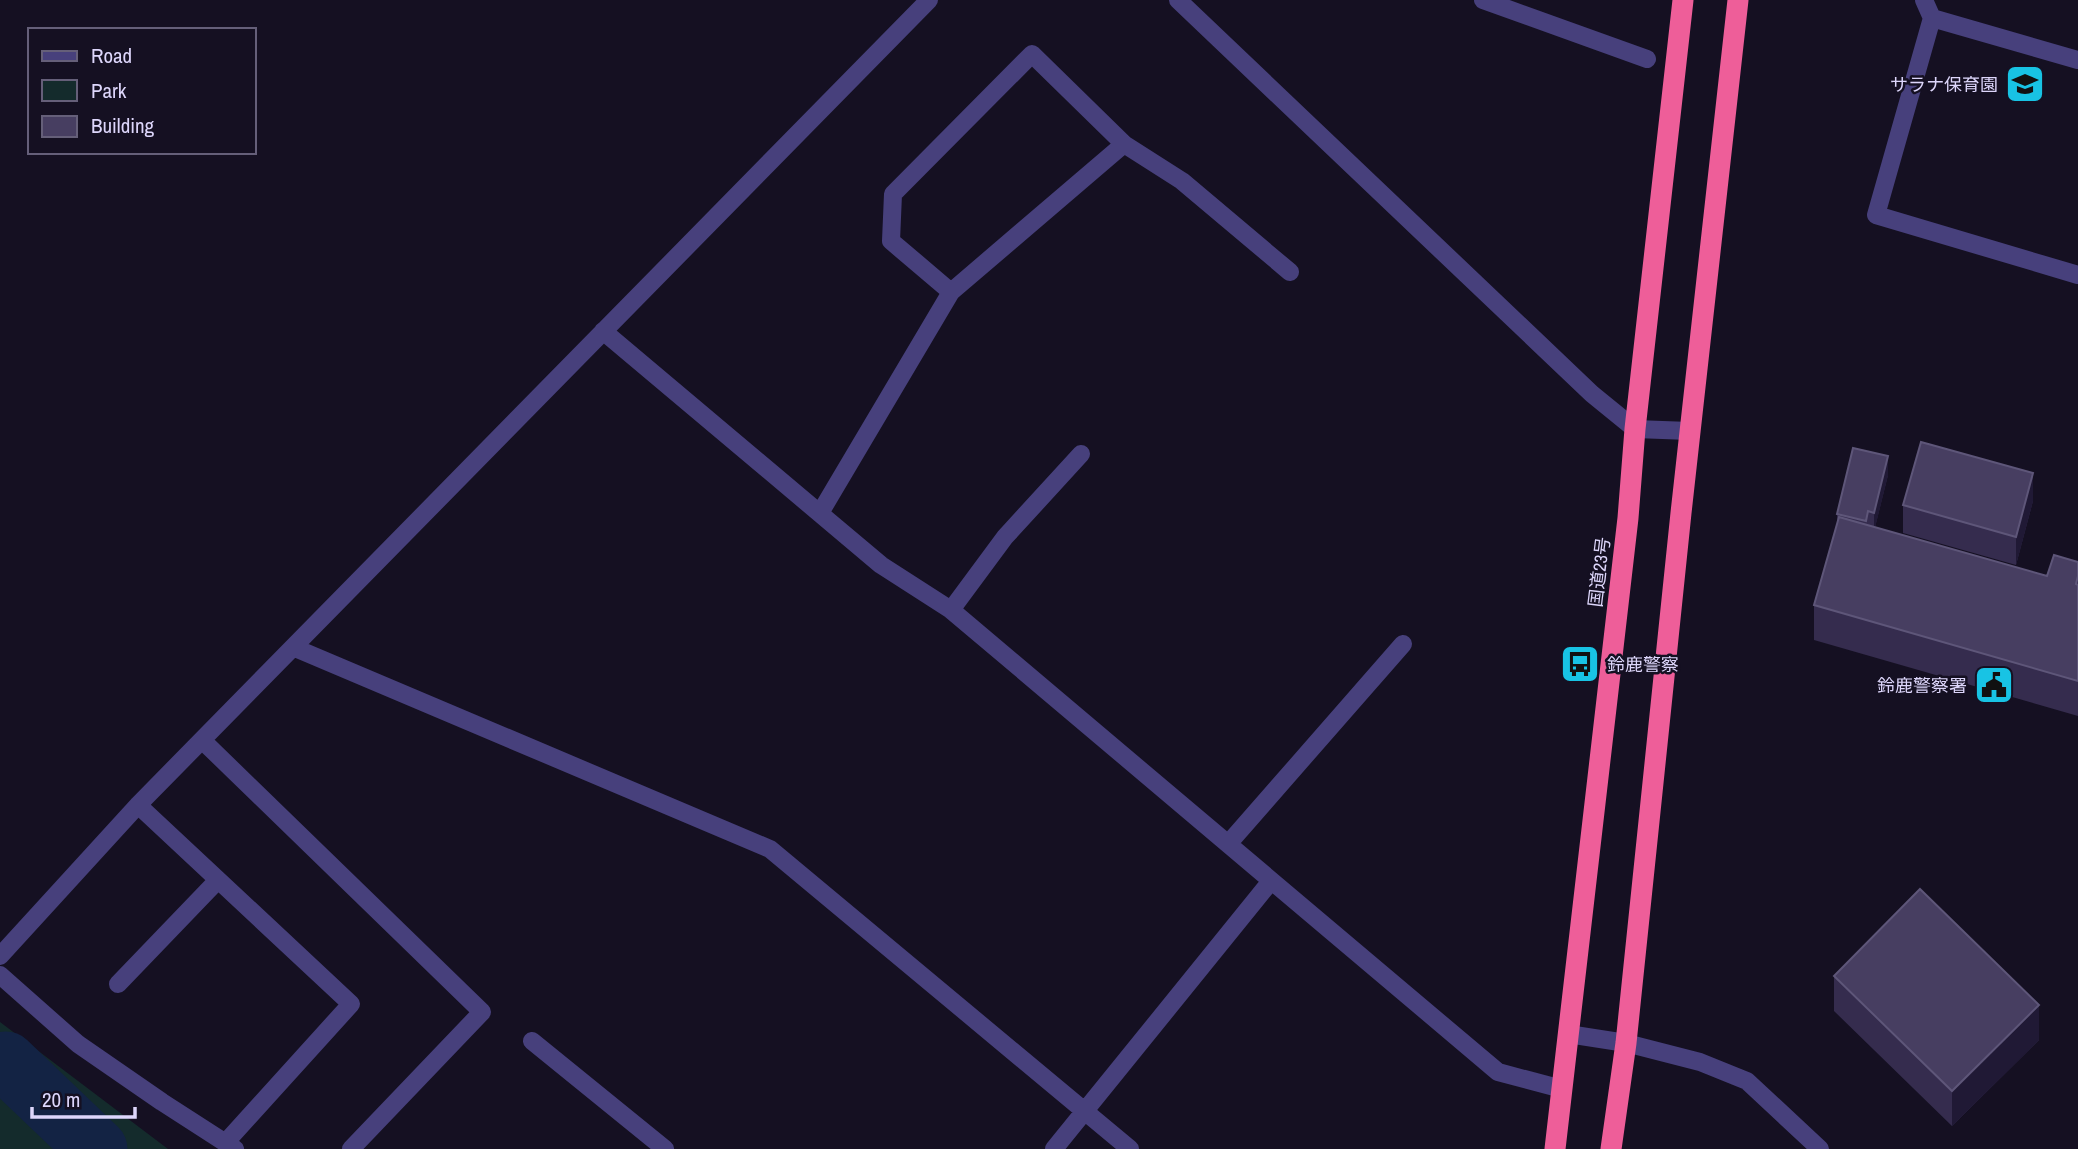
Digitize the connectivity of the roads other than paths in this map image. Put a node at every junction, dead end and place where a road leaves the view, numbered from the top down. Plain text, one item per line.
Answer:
1 (929, 0) edge
2 (1178, 0) edge
3 (1483, 0) edge
4 (1683, 0) edge
5 (1738, 0) edge
6 (1924, 0) edge
7 (1933, 18) junction
8 (1647, 59) dead end
9 (2078, 60) edge
10 (1124, 144) junction
11 (1290, 272) dead end
12 (2078, 275) edge
13 (951, 292) junction
14 (603, 331) junction
15 (1635, 429) junction
16 (1690, 431) junction
17 (1081, 454) dead end
18 (820, 513) junction
19 (951, 610) junction
20 (1403, 645) dead end
21 (295, 648) junction
22 (203, 741) junction
23 (138, 805) junction
24 (1228, 844) junction
25 (216, 881) junction
26 (1271, 881) junction
27 (0, 956) edge
28 (0, 975) edge
29 (118, 984) dead end
30 (1568, 1034) junction
31 (532, 1041) dead end
32 (1626, 1043) junction
33 (1562, 1089) junction
34 (1086, 1112) junction
35 (231, 1146) edge
36 (351, 1149) edge
37 (665, 1149) edge
38 (1054, 1149) edge
39 (1130, 1149) edge
40 (1555, 1149) edge
41 (1611, 1149) edge
42 (1820, 1149) edge

1 - 14 street
2 - 15 street
3 - 8 street
4 - 15 highway, 国道23号
5 - 16 highway
6 - 7 street
7 - 9 street
7 - 12 street
10 - 11 street
10 - 13 street
10 - 13 street
13 - 18 street
14 - 18 street
14 - 21 street
15 - 16 street
15 - 30 highway, 国道23号
16 - 32 highway
17 - 19 street
18 - 19 street
19 - 24 street
20 - 24 street
21 - 22 street
21 - 34 street
22 - 23 street
22 - 36 street
23 - 25 street
23 - 27 street
24 - 26 street
25 - 29 street
25 - 35 street
26 - 33 street
26 - 34 street
28 - 35 street
30 - 32 street
30 - 33 highway, 国道23号
31 - 37 street
32 - 41 highway
32 - 42 street
33 - 40 highway, 国道23号
34 - 38 street
34 - 39 street

